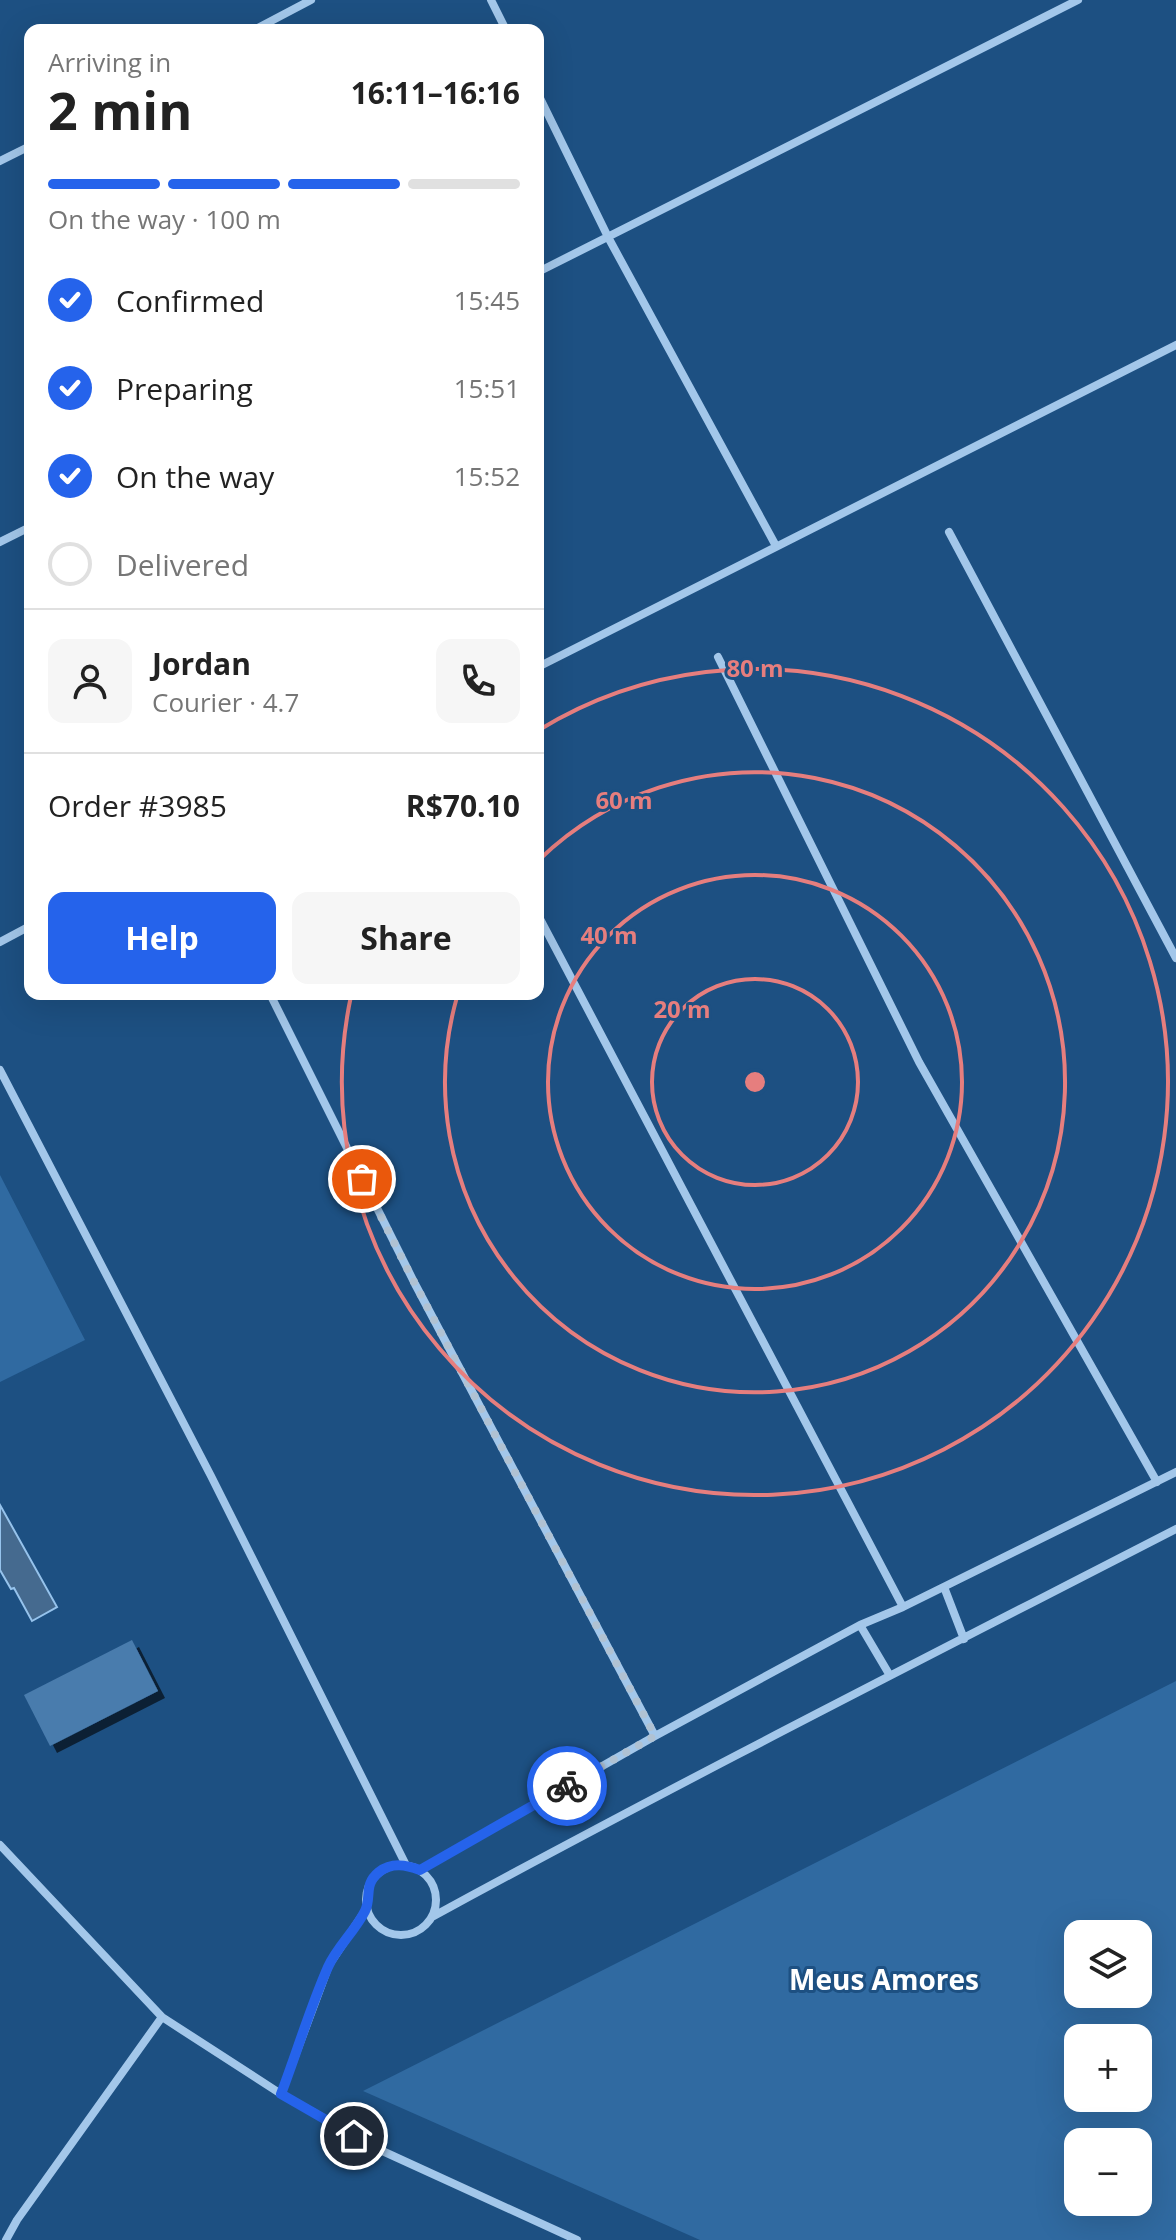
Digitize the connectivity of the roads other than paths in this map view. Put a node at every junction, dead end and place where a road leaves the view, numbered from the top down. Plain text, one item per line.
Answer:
1 (311, 0) edge
2 (491, 0) edge
3 (1078, 0) edge
4 (265, 24) edge
5 (503, 24) edge
6 (544, 106) edge
7 (24, 149) edge
8 (0, 161) edge
9 (608, 237) junction
10 (544, 269) edge
11 (1176, 345) edge
12 (24, 530) edge
13 (949, 532) dead end
14 (0, 542) edge
15 (776, 546) junction
16 (718, 657) dead end
17 (544, 664) edge
18 (544, 926) edge
19 (24, 929) edge
20 (0, 942) edge
21 (1176, 958) edge
22 (273, 1000) edge
23 (0, 1070) edge
24 (1176, 1472) edge
25 (1157, 1482) junction
26 (1176, 1529) edge
27 (944, 1587) junction
28 (903, 1607) junction
29 (860, 1625) junction
30 (964, 1639) junction
31 (889, 1674) junction
32 (655, 1736) junction
33 (0, 1845) edge
34 (406, 1865) junction
35 (420, 1870) junction
36 (367, 1908) junction
37 (432, 1917) junction
38 (162, 2017) junction
39 (281, 2094) junction
40 (6, 2240) edge
41 (577, 2240) edge

1 - 4 street
2 - 5 street
3 - 9 street
6 - 9 street
7 - 8 street
9 - 10 street
9 - 15 street
11 - 15 street
12 - 14 street
13 - 21 street
15 - 17 street
16 - 25 street
18 - 28 street
19 - 20 street
22 - 32 street
23 - 34 street
24 - 25 street
25 - 27 street
26 - 30 street
27 - 28 street
27 - 30 street
28 - 29 street
29 - 31 street
29 - 32 street
30 - 31 street
31 - 37 street
32 - 35 street
33 - 38 street
34 - 35 street
34 - 36 street
35 - 37 street
36 - 37 street
36 - 39 street
38 - 39 street
38 - 40 street
39 - 41 street

